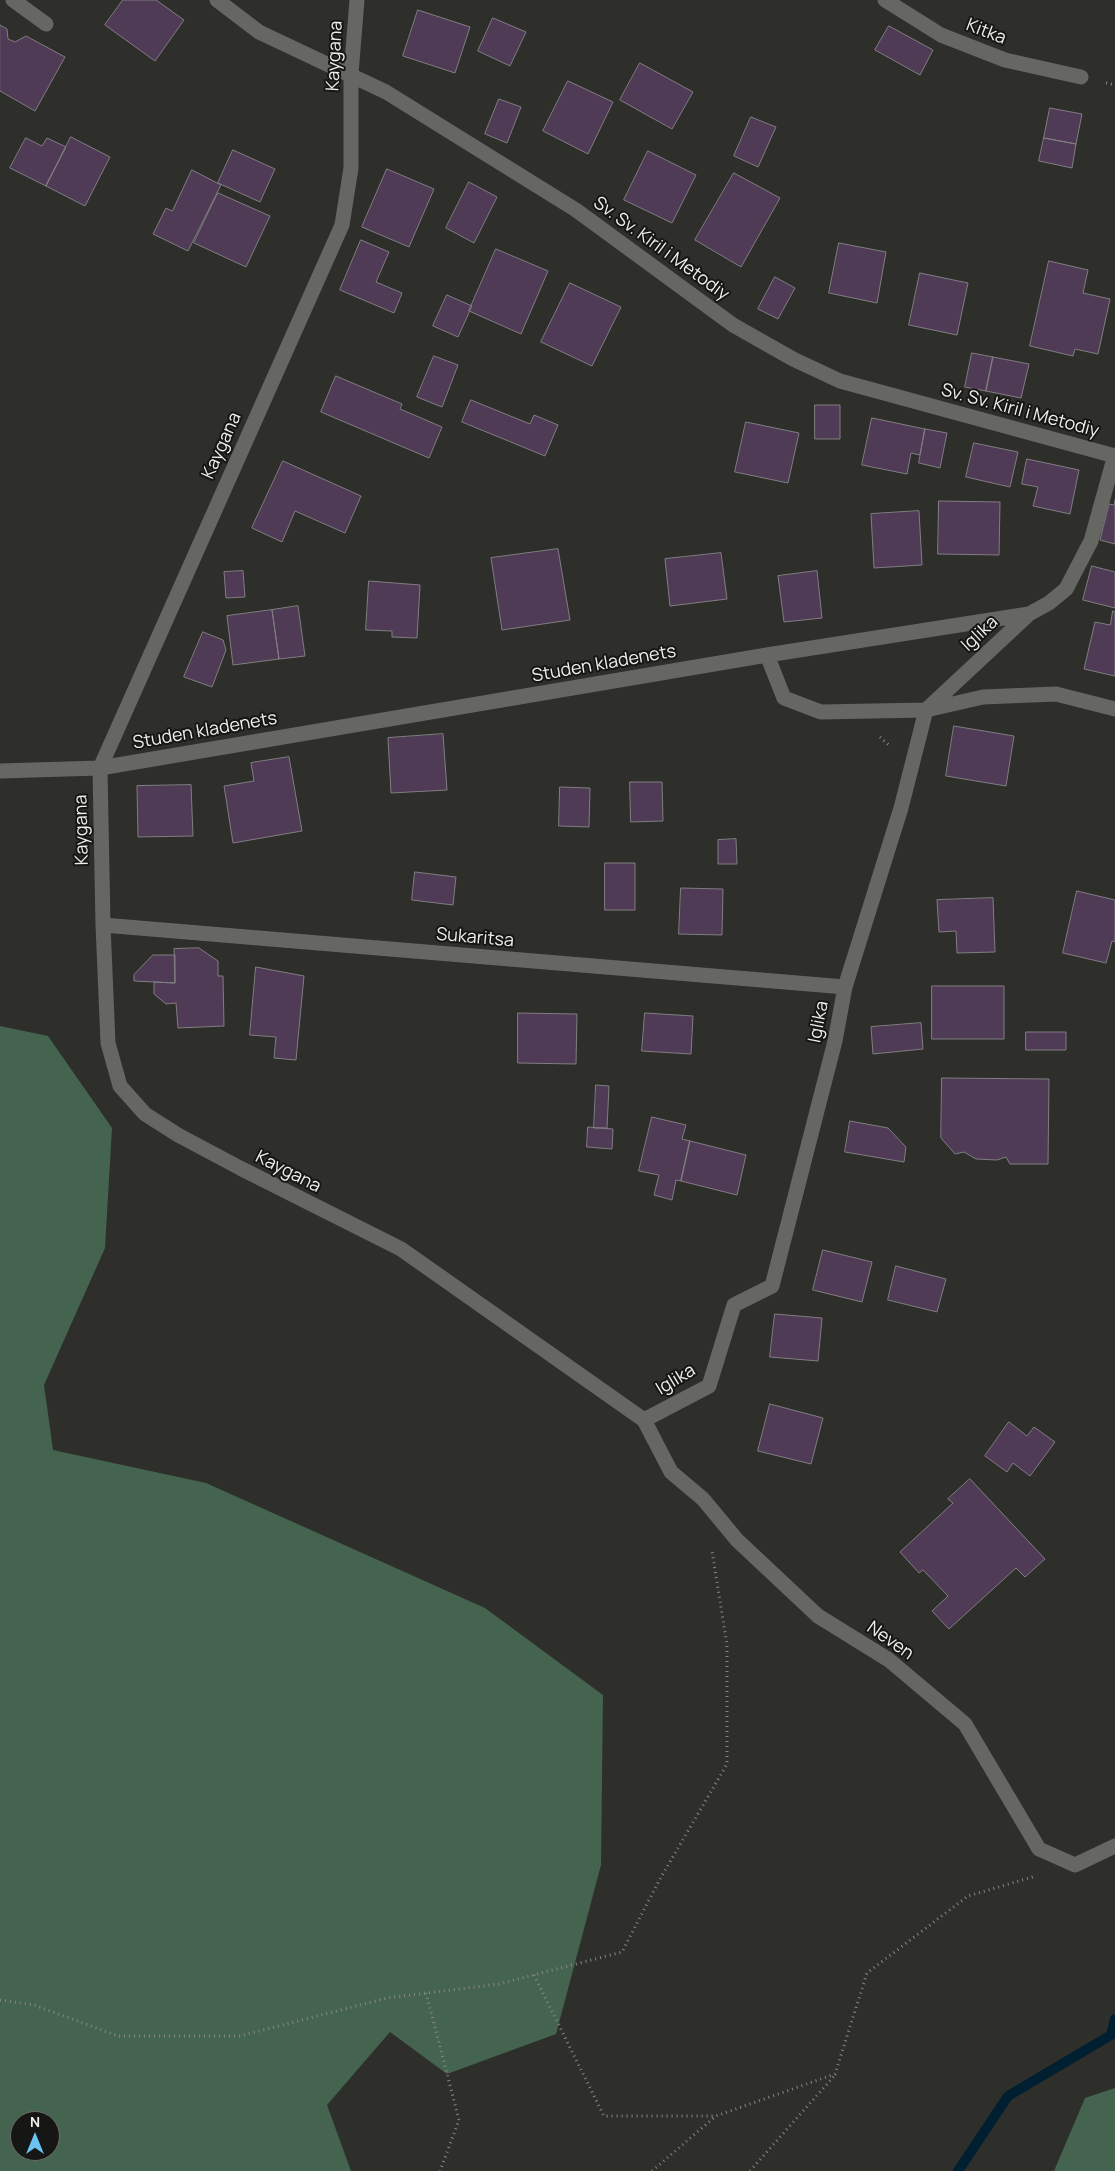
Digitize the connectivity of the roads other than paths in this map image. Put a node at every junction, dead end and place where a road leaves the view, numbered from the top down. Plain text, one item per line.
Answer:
1 (13, 0) edge
2 (217, 0) edge
3 (357, 0) edge
4 (886, 0) edge
5 (46, 24) dead end
6 (351, 74) junction
7 (1082, 77) dead end
8 (1115, 456) edge
9 (1028, 614) junction
10 (767, 655) junction
11 (1115, 709) edge
12 (926, 710) junction
13 (100, 768) junction
14 (0, 771) edge
15 (103, 925) junction
16 (845, 987) junction
17 (644, 1420) junction
18 (1115, 1846) edge

1 - 5 street
2 - 6 street, Sv. Sv. Kiril i Metodiy
3 - 6 street, Kaygana
4 - 7 street, Kitka
6 - 8 street, Sv. Sv. Kiril i Metodiy
6 - 13 street, Kaygana
8 - 9 street, Studen kladenets
9 - 10 street, Studen kladenets
9 - 12 street, Iglika
10 - 12 street
10 - 13 street, Studen kladenets
11 - 12 street
12 - 16 street, Iglika
13 - 14 street, Studen kladenets
13 - 15 street, Kaygana
15 - 16 street, Sukaritsa
15 - 17 street, Kaygana
16 - 17 street, Iglika
17 - 18 street, Neven

